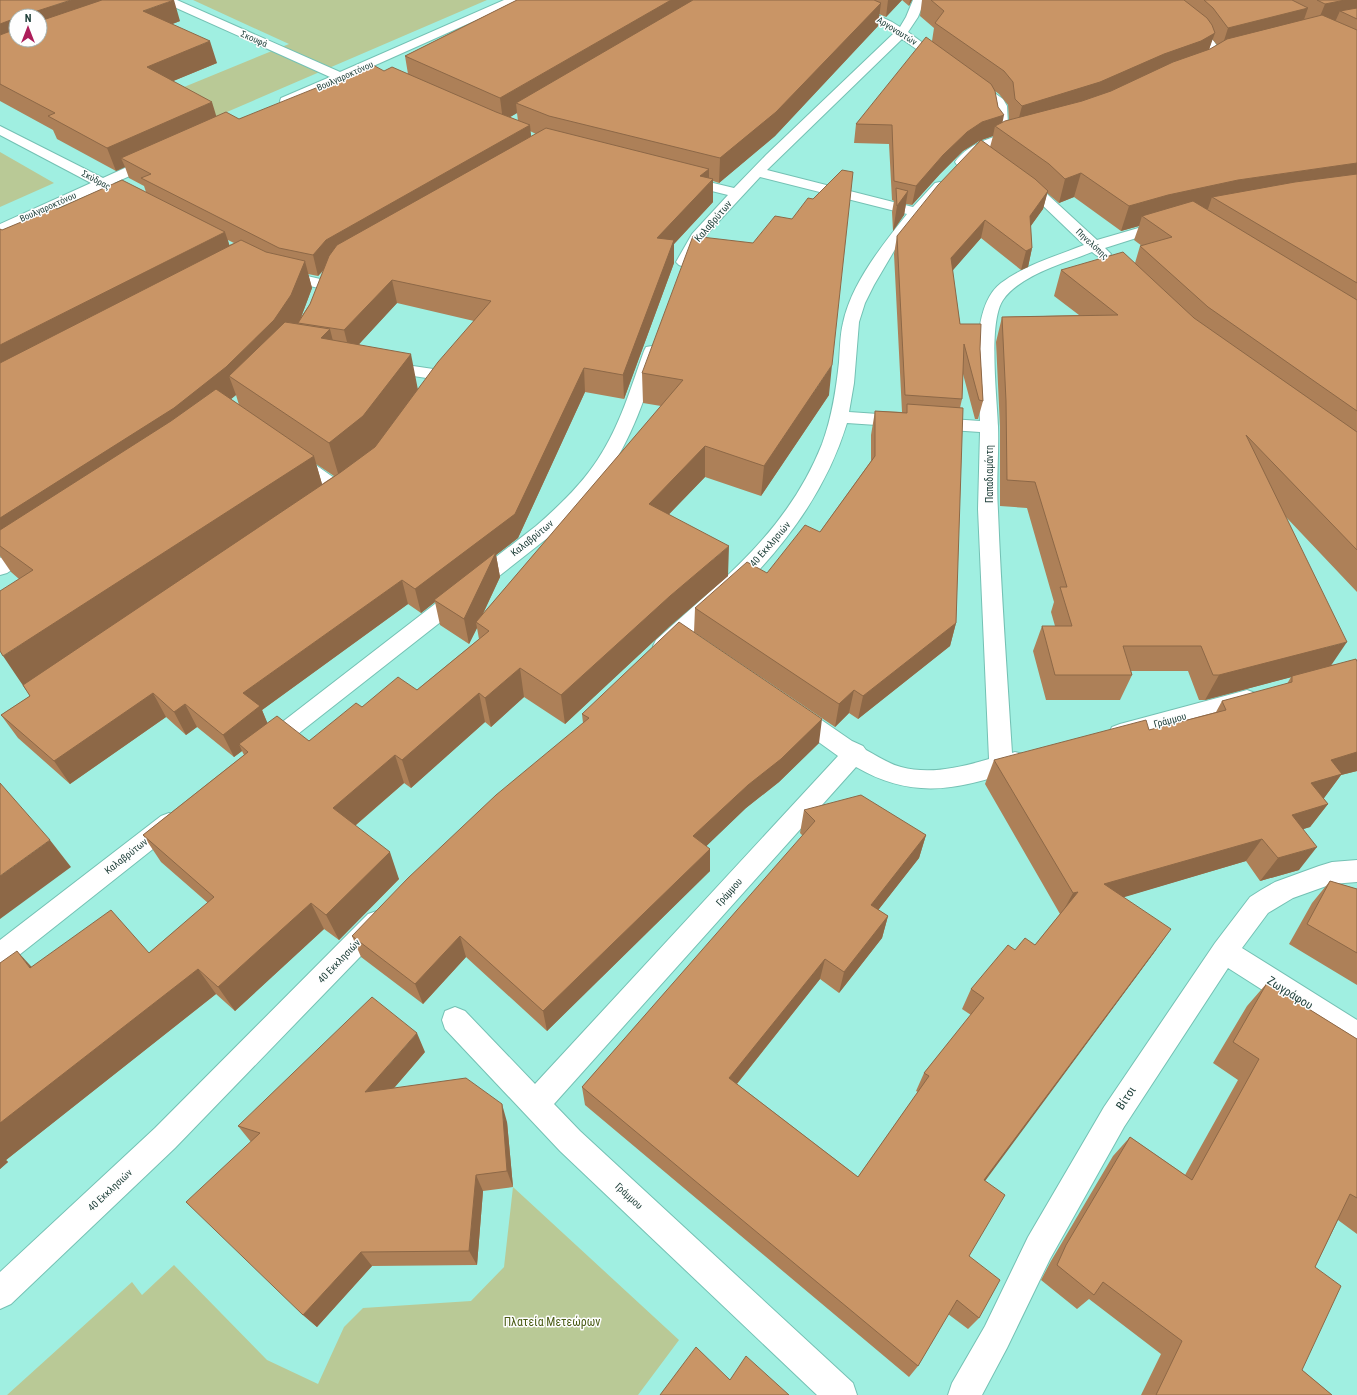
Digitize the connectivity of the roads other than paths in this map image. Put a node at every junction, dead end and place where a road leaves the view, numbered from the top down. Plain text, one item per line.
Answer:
1 (167, 0) edge
2 (514, 0) edge
3 (836, 0) edge
4 (919, 0) edge
5 (1160, 0) edge
6 (902, 32) junction
7 (1230, 54) edge
8 (1215, 57) junction
9 (1204, 65) edge
10 (365, 66) junction
11 (954, 70) edge
12 (379, 73) edge
13 (341, 77) junction
14 (967, 79) edge
15 (276, 106) edge
16 (0, 130) edge
17 (1035, 130) edge
18 (1014, 136) junction
19 (167, 154) edge
20 (1008, 171) edge
21 (757, 172) junction
22 (669, 176) edge
23 (102, 183) junction
24 (736, 193) junction
25 (125, 195) edge
26 (916, 212) junction
27 (0, 214) edge
28 (1179, 221) edge
29 (14, 222) junction
30 (0, 229) edge
31 (1094, 246) junction
32 (1115, 266) edge
33 (266, 268) edge
34 (678, 279) edge
35 (323, 285) edge
36 (658, 333) edge
37 (452, 360) edge
38 (372, 364) edge
39 (440, 376) junction
40 (426, 395) edge
41 (840, 417) junction
42 (988, 427) junction
43 (281, 450) edge
44 (340, 491) edge
45 (47, 537) edge
46 (0, 568) edge
47 (649, 660) edge
48 (1266, 694) edge
49 (777, 701) edge
50 (1099, 739) edge
51 (855, 753) junction
52 (256, 755) edge
53 (1031, 757) edge
54 (1001, 765) junction
55 (181, 814) edge
56 (1357, 871) edge
57 (390, 908) edge
58 (1224, 951) junction
59 (0, 955) edge
60 (455, 1020) dead end
61 (1357, 1035) edge
62 (535, 1104) junction
63 (0, 1293) edge
64 (841, 1395) edge
65 (964, 1395) edge

1 - 13 street, Σκουφά
2 - 10 street, Βουλγαροκτόνου
3 - 6 street, Αργοναυτών
4 - 6 street, Καλαβρύτων
5 - 8 street
6 - 11 street, Αργοναυτών
6 - 21 street, Καλαβρύτων
7 - 8 street
8 - 9 street
10 - 12 street
10 - 13 street, Βουλγαροκτόνου
13 - 15 street, Βουλγαροκτόνου
14 - 18 street
16 - 23 street, Σκύδρας
17 - 18 street, 40 Εκκλησιών
18 - 26 street, 40 Εκκλησιών
19 - 23 street, Βουλγαροκτόνου
20 - 31 street, Πηνελόπης
21 - 24 street, Καλαβρύτων
21 - 26 street
22 - 24 street
23 - 25 street, Σκύδρας
23 - 29 street, Βουλγαροκτόνου
24 - 34 street, Καλαβρύτων
26 - 41 street, 40 Εκκλησιών
27 - 29 street
28 - 31 street, Παπαδιαμάντη
29 - 30 street, Βουλγαροκτόνου
31 - 32 street, Πηνελόπης
31 - 42 street, Παπαδιαμάντη
33 - 35 street
36 - 52 street, Καλαβρύτων
37 - 39 street
38 - 39 street
39 - 40 street
41 - 42 street
41 - 47 street, 40 Εκκλησιών
42 - 54 street, Παπαδιαμάντη
43 - 44 street
45 - 46 street
48 - 50 street, Γράμμου
49 - 51 street
51 - 54 street
51 - 62 street, Γράμμου
53 - 54 street
55 - 59 street, Καλαβρύτων
56 - 58 street, Βίτσι
57 - 63 street, 40 Εκκλησιών
58 - 61 street, Ζωγράφου
58 - 65 street, Βίτσι
60 - 62 street
62 - 64 street, Γράμμου

